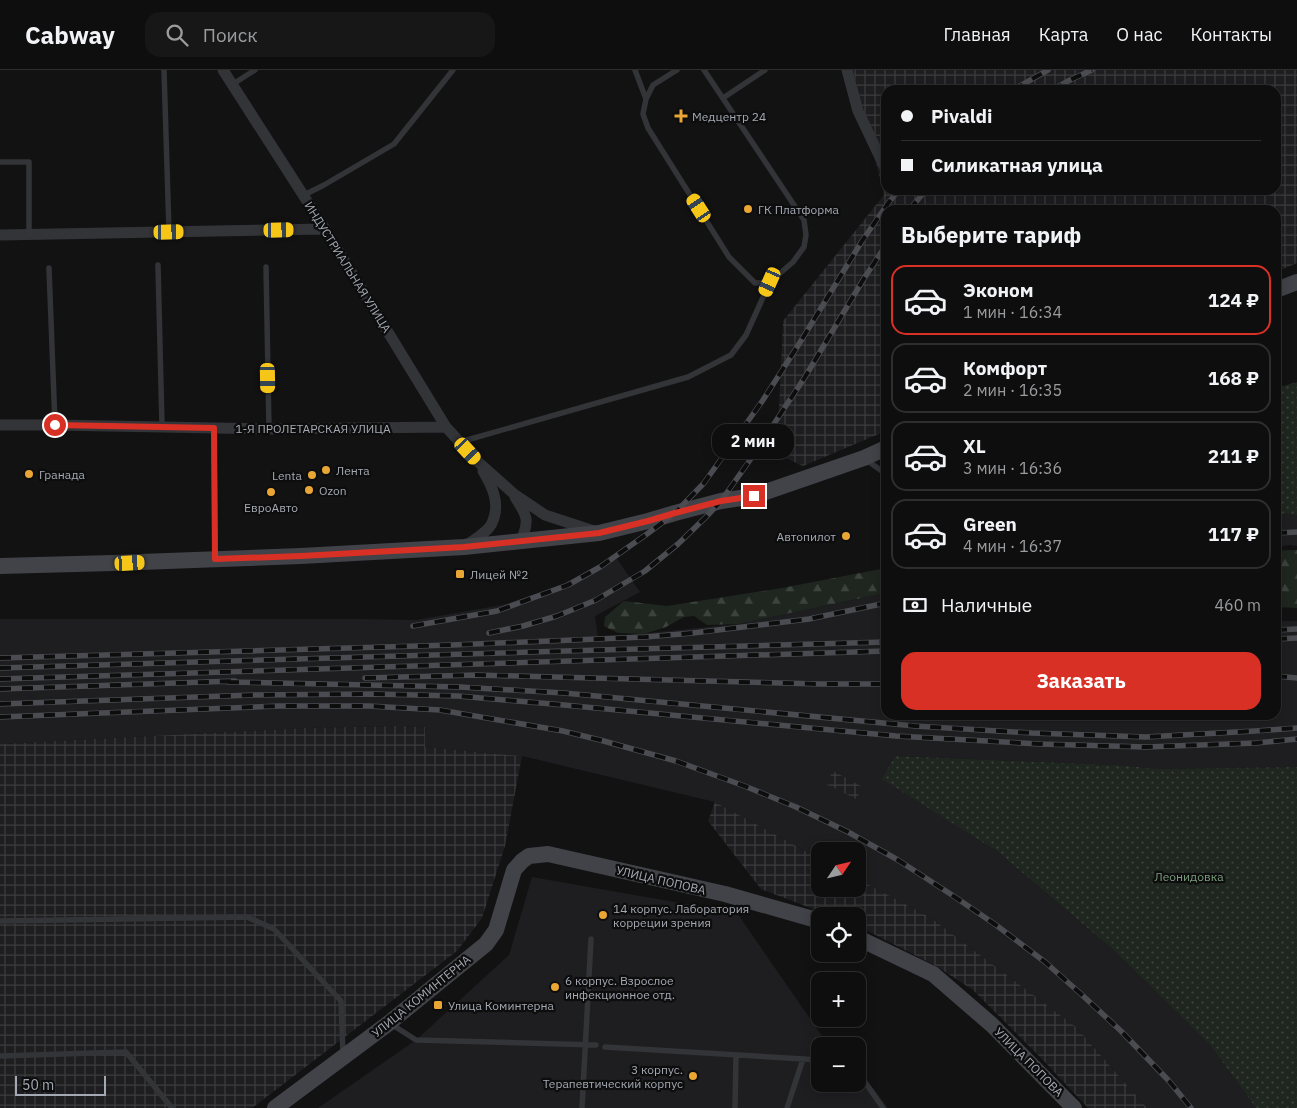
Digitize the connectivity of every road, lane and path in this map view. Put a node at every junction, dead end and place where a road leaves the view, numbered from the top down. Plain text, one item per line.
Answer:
1 (164, 70) edge
2 (224, 70) edge
3 (255, 70) edge
4 (453, 70) edge
5 (635, 70) edge
6 (677, 70) edge
7 (704, 70) edge
8 (764, 70) edge
9 (847, 70) edge
10 (233, 84) junction
11 (723, 98) junction
12 (646, 99) junction
13 (881, 159) edge
14 (0, 162) edge
15 (304, 195) junction
16 (326, 229) junction
17 (169, 232) junction
18 (29, 234) junction
19 (0, 235) edge
20 (158, 265) dead end
21 (266, 267) dead end
22 (48, 268) dead end
23 (770, 282) junction
24 (1297, 282) edge
25 (1281, 288) edge
26 (0, 425) edge
27 (55, 425) junction
28 (162, 426) junction
29 (446, 426) junction
30 (214, 428) junction
31 (269, 429) junction
32 (460, 442) junction
33 (881, 450) edge
34 (864, 458) junction
35 (476, 460) junction
36 (881, 470) edge
37 (514, 494) junction
38 (599, 533) junction
39 (522, 541) junction
40 (464, 547) junction
41 (215, 559) junction
42 (0, 566) edge
43 (529, 856) joint
44 (811, 918) edge
45 (0, 921) edge
46 (591, 939) dead end
47 (866, 942) edge
48 (394, 1028) junction
49 (585, 1045) junction
50 (596, 1045) dead end
51 (605, 1047) dead end
52 (0, 1056) edge
53 (736, 1056) junction
54 (346, 1059) junction
55 (803, 1059) junction
56 (811, 1059) edge
57 (866, 1084) edge
58 (172, 1108) edge
59 (275, 1108) edge
60 (582, 1108) edge
61 (735, 1108) edge
62 (787, 1108) edge
63 (883, 1108) edge
64 (1074, 1108) edge

1 - 17 lane
2 - 10 street, ИНДУСТРИАЛЬНАЯ УЛИЦА
3 - 10 lane
4 - 15 lane
5 - 12 lane
6 - 12 lane
7 - 11 lane
8 - 11 lane
9 - 13 street
10 - 15 street, ИНДУСТРИАЛЬНАЯ УЛИЦА
11 - 23 lane
12 - 23 lane
14 - 18 lane
15 - 16 street, ИНДУСТРИАЛЬНАЯ УЛИЦА
16 - 17 street
16 - 29 street, ИНДУСТРИАЛЬНАЯ УЛИЦА
17 - 18 street
18 - 19 street
20 - 28 lane
21 - 31 lane
22 - 27 lane
23 - 32 lane
24 - 25 street
26 - 27 street, 1-Я ПРОЛЕТАРСКАЯ УЛИЦА
27 - 28 street, 1-Я ПРОЛЕТАРСКАЯ УЛИЦА
28 - 30 street, 1-Я ПРОЛЕТАРСКАЯ УЛИЦА
29 - 31 street, 1-Я ПРОЛЕТАРСКАЯ УЛИЦА
29 - 32 street, ИНДУСТРИАЛЬНАЯ УЛИЦА
30 - 31 street, 1-Я ПРОЛЕТАРСКАЯ УЛИЦА
30 - 41 lane
32 - 35 street, ИНДУСТРИАЛЬНАЯ УЛИЦА
33 - 34 street
34 - 36 lane
34 - 38 street
35 - 37 street, ИНДУСТРИАЛЬНАЯ УЛИЦА
35 - 40 street, ИНДУСТРИАЛЬНАЯ УЛИЦА
37 - 38 street, ИНДУСТРИАЛЬНАЯ УЛИЦА
37 - 39 street, ИНДУСТРИАЛЬНАЯ УЛИЦА
38 - 39 street
39 - 40 street
40 - 41 street
41 - 42 street
43 - 44 street, УЛИЦА ПОПОВА
43 - 48 street, УЛИЦА КОМИНТЕРНА
45 - 54 lane
46 - 49 lane
47 - 64 street, УЛИЦА ПОПОВА
48 - 49 lane
48 - 54 street, УЛИЦА КОМИНТЕРНА
49 - 50 lane
49 - 60 lane
51 - 53 lane
52 - 58 lane
53 - 55 lane
53 - 61 lane
54 - 59 street, УЛИЦА КОМИНТЕРНА
55 - 56 lane
55 - 62 lane
57 - 63 lane

